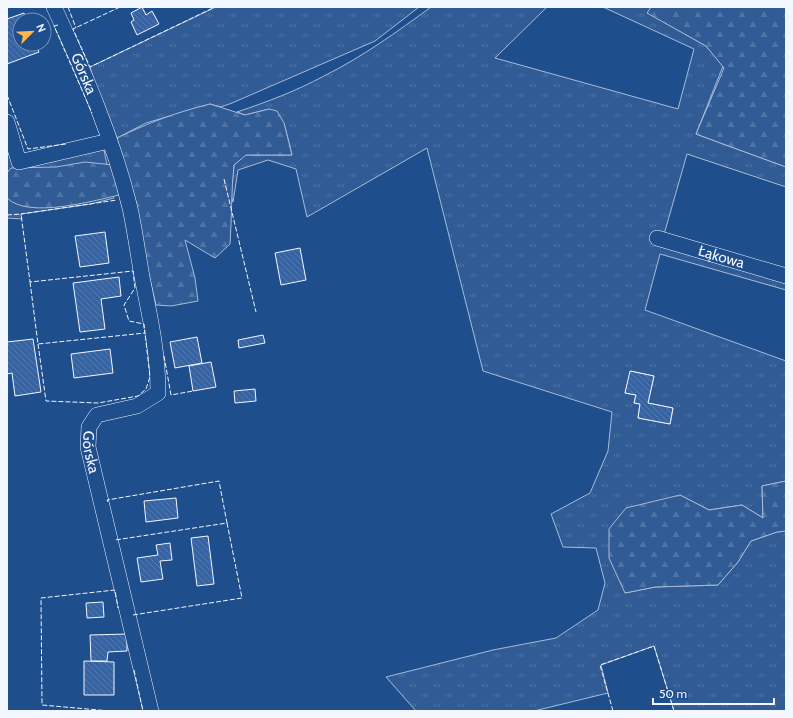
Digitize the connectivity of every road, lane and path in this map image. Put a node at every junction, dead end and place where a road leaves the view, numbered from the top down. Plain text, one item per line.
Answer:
1 (54, 7) edge
2 (7, 122) edge
3 (110, 141) junction
4 (657, 238) dead end
5 (786, 276) edge
6 (151, 711) edge

1 - 3 street, Górska
2 - 3 street
3 - 6 street, Górska
4 - 5 street, Łąkowa

